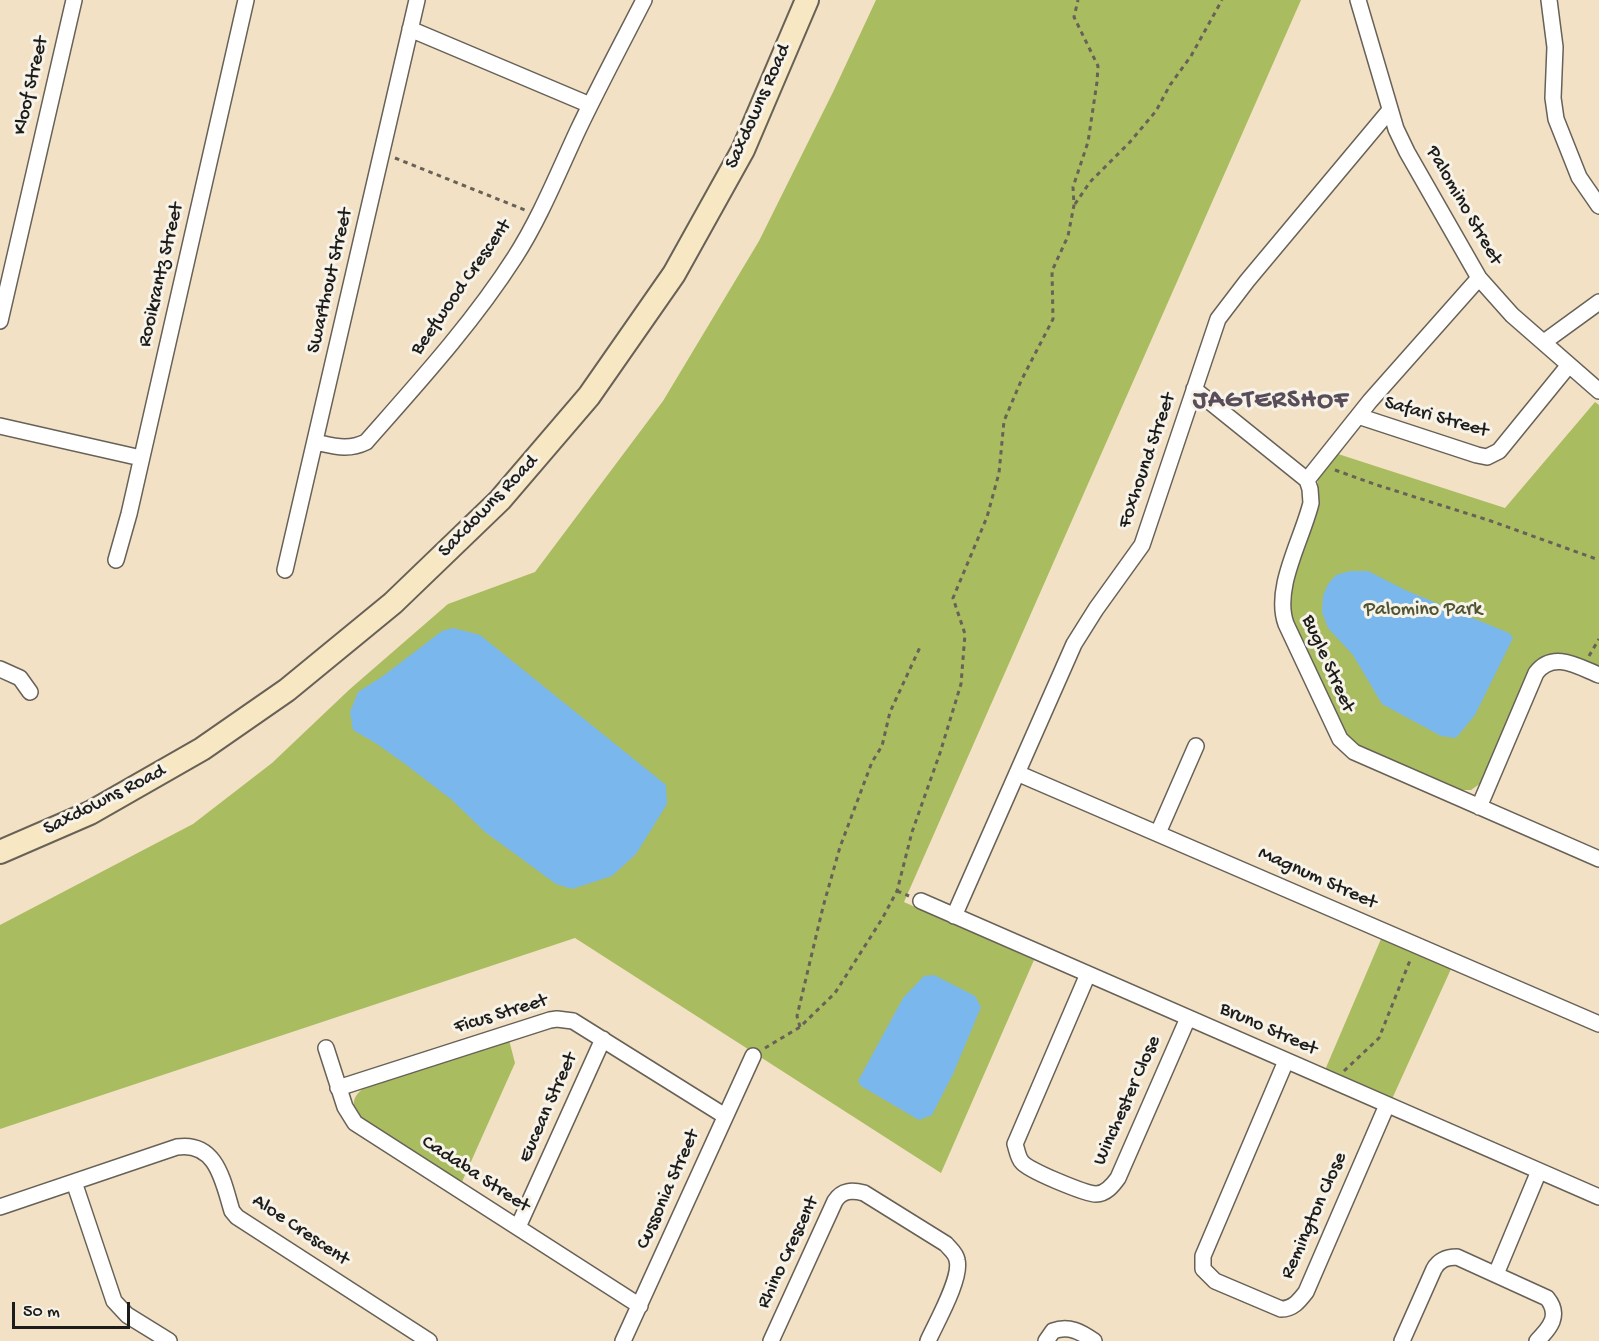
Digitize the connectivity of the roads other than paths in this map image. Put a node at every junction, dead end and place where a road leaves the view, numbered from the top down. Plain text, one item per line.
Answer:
1 (74, 0) edge
2 (246, 0) edge
3 (417, 0) edge
4 (644, 0) edge
5 (807, 0) edge
6 (1358, 0) edge
7 (1549, 0) edge
8 (410, 29) junction
9 (590, 105) junction
10 (1390, 110) junction
11 (1599, 206) edge
12 (0, 247) edge
13 (16, 250) junction
14 (1479, 278) junction
15 (1599, 302) edge
16 (0, 321) edge
17 (1544, 342) junction
18 (1569, 365) junction
19 (1194, 389) junction
20 (1599, 391) edge
21 (1358, 416) junction
22 (0, 426) edge
23 (315, 442) junction
24 (141, 458) junction
25 (1307, 480) junction
26 (116, 560) dead end
27 (285, 570) dead end
28 (0, 669) edge
29 (1599, 675) edge
30 (30, 692) dead end
31 (1196, 746) dead end
32 (1017, 773) junction
33 (1479, 807) junction
34 (1158, 833) junction
35 (0, 852) edge
36 (1599, 859) edge
37 (921, 901) dead end
38 (954, 916) junction
39 (1088, 974) junction
40 (1188, 1018) junction
41 (1599, 1024) edge
42 (603, 1039) junction
43 (326, 1048) dead end
44 (753, 1056) road end
45 (1286, 1061) junction
46 (338, 1088) junction
47 (1387, 1105) junction
48 (725, 1116) junction
49 (1539, 1171) junction
50 (74, 1182) junction
51 (1599, 1197) edge
52 (0, 1207) edge
53 (518, 1227) junction
54 (1496, 1274) junction
55 (640, 1305) junction
56 (164, 1340) edge
57 (429, 1341) edge
58 (624, 1341) edge
59 (771, 1341) edge
60 (928, 1341) edge
61 (1046, 1341) edge
62 (1094, 1341) edge
63 (1402, 1341) edge
64 (1537, 1341) edge

1 - 13 street, Kloof Street
2 - 24 street, Rooikrantz Street
3 - 8 street, Swarthout Street
4 - 9 street, Beefwood Crescent
5 - 35 street, Saxdowns Road
6 - 10 street, Palomino Street
7 - 11 street
8 - 9 street
8 - 23 street, Swarthout Street
9 - 23 street, Beefwood Crescent
10 - 14 street, Palomino Street
10 - 19 street, Foxhound Street
12 - 13 street
13 - 16 street, Kloof Street
14 - 17 street, Palomino Street
14 - 21 street
15 - 17 street
17 - 18 street, Palomino Street
18 - 20 street, Palomino Street
18 - 21 street, Safari Street
19 - 25 street
19 - 32 street, Foxhound Street
21 - 25 street
22 - 24 street
23 - 27 street, Swarthout Street
24 - 26 street, Rooikrantz Street
25 - 33 street, Bugle Street
28 - 30 street
29 - 33 street
31 - 34 street
32 - 34 street, Magnum Street
32 - 38 street, Foxhound Street
33 - 36 street, Bugle Street
34 - 41 street, Magnum Street
37 - 38 street, Bruno Street
38 - 39 street, Bruno Street
39 - 40 street, Bruno Street
39 - 40 street, Winchester Close
40 - 45 street, Bruno Street
42 - 46 street, Ficus Street
42 - 48 street, Ficus Street
42 - 53 street, Eucean Street
43 - 46 street, Cadaba Street
44 - 48 street, Cussonia Street
45 - 47 street, Bruno Street
45 - 47 street, Remington Close
46 - 53 street, Cadaba Street
47 - 49 street, Bruno Street
48 - 55 street, Cussonia Street
49 - 51 street, Bruno Street
49 - 54 street
50 - 52 street, Aloe Crescent
50 - 56 street
50 - 57 street, Aloe Crescent
53 - 55 street, Cadaba Street
54 - 63 street
54 - 64 street
55 - 58 street, Cussonia Street
59 - 60 street, Rhino Crescent
61 - 62 street

